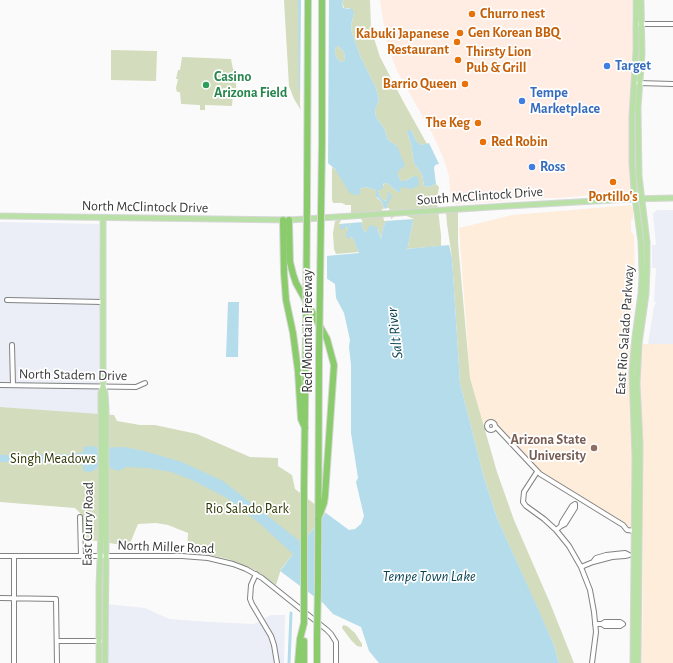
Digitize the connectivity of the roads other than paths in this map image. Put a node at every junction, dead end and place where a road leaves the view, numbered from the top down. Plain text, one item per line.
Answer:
1 (308, 0) edge
2 (322, 0) edge
3 (636, 0) edge
4 (641, 0) edge
5 (639, 24) junction
6 (673, 24) edge
7 (634, 83) junction
8 (640, 83) junction
9 (673, 84) edge
10 (673, 198) edge
11 (635, 199) junction
12 (641, 199) junction
13 (0, 216) edge
14 (103, 218) junction
15 (286, 220) junction
16 (7, 300) dead end
17 (103, 302) junction
18 (12, 345) dead end
19 (146, 383) dead end
20 (0, 385) edge
21 (13, 385) junction
22 (104, 386) junction
23 (495, 426) dead end
24 (306, 428) junction
25 (537, 472) junction
26 (578, 498) junction
27 (80, 516) dead end
28 (318, 518) junction
29 (556, 530) junction
30 (634, 531) junction
31 (634, 555) junction
32 (0, 556) edge
33 (14, 556) junction
34 (81, 556) junction
35 (103, 556) junction
36 (581, 567) junction
37 (256, 574) junction
38 (0, 598) edge
39 (14, 598) junction
40 (304, 624) junction
41 (595, 624) junction
42 (634, 624) junction
43 (57, 641) junction
44 (99, 641) junction
45 (105, 641) junction
46 (14, 663) edge
47 (57, 663) edge
48 (99, 663) edge
49 (105, 663) edge
50 (277, 663) edge
51 (298, 663) edge
52 (304, 663) edge
53 (317, 663) edge
54 (336, 663) edge
55 (592, 663) edge
56 (633, 663) edge
57 (638, 663) edge

1 - 24 highway, Red Mountain Freeway, bridge
2 - 28 highway, Red Mountain Freeway, bridge
3 - 5 main road, East Rio Salado Parkway
4 - 5 main road, East Rio Salado Parkway
5 - 6 street
5 - 7 main road, East Rio Salado Parkway
5 - 8 main road, East Rio Salado Parkway
7 - 8 street
7 - 11 main road, East Rio Salado Parkway
8 - 9 street
8 - 12 main road, East Rio Salado Parkway
10 - 12 main road, South McClintock Drive
11 - 12 main road, South McClintock Drive
11 - 15 main road, South McClintock Drive, bridge
11 - 30 main road, East Rio Salado Parkway
12 - 31 main road, East Rio Salado Parkway
13 - 14 main road, North McClintock Drive
14 - 15 main road, North McClintock Drive
14 - 17 main road, East Curry Road
15 - 24 highway
15 - 28 highway
16 - 17 street
17 - 22 main road, East Curry Road
18 - 21 street
19 - 22 street, North Stadem Drive
20 - 21 street, North Stadem Drive
21 - 22 street, North Stadem Drive
22 - 35 main road, East Curry Road
23 - 25 street
24 - 40 highway, Red Mountain Freeway, bridge
25 - 26 street
25 - 29 street
26 - 29 street
26 - 30 street
27 - 34 street
28 - 53 highway, Red Mountain Freeway, bridge
29 - 36 street
30 - 31 main road, East Rio Salado Parkway
31 - 36 street
31 - 42 main road, East Rio Salado Parkway
31 - 57 main road, East Rio Salado Parkway
32 - 33 street, North Miller Road
33 - 34 street, North Miller Road
33 - 39 street
34 - 35 street, North Miller Road
35 - 37 street, North Miller Road
35 - 44 main road, East Curry Road
35 - 45 main road, East Curry Road
36 - 41 street
37 - 50 street
37 - 54 street, North Miller Road
38 - 39 street
39 - 43 street
39 - 46 street
40 - 51 highway
40 - 52 highway, Red Mountain Freeway
41 - 42 street
41 - 55 street
42 - 56 main road, East Rio Salado Parkway
43 - 44 street
43 - 47 street
44 - 45 street
44 - 48 main road, East Curry Road
45 - 49 main road, East Curry Road

